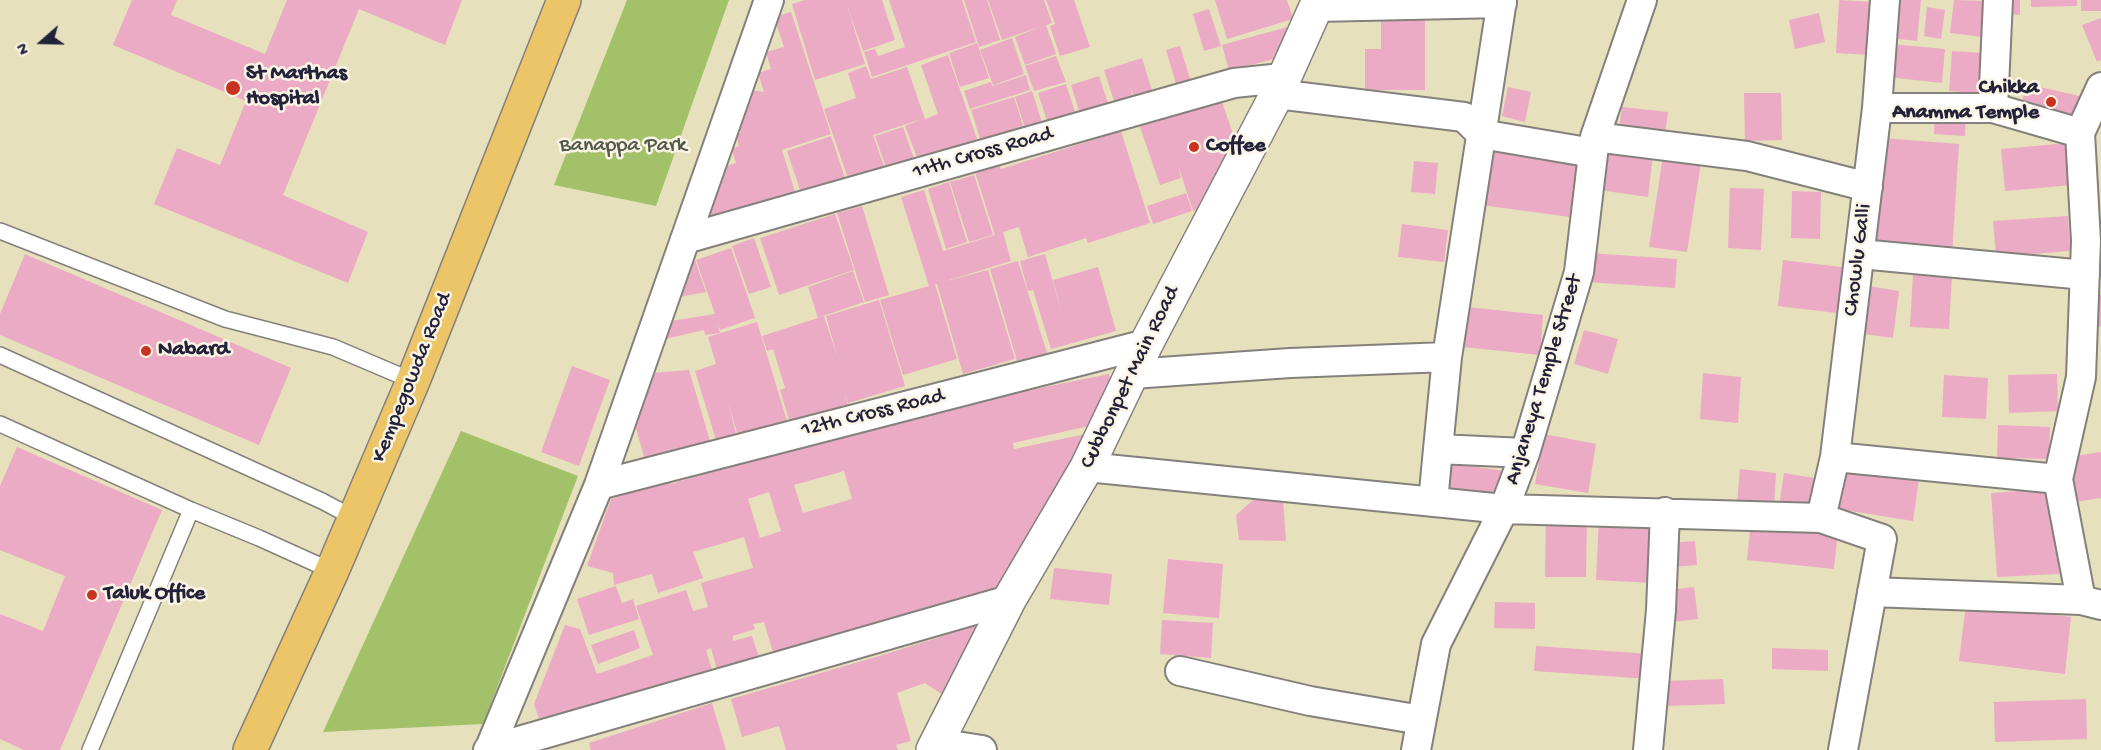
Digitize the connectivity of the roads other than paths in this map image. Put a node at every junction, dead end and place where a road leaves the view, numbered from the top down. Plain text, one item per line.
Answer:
1 (564, 0) edge
2 (770, 0) edge
3 (1641, 0) edge
4 (1885, 0) edge
5 (1998, 0) edge
6 (1502, 1) edge
7 (1317, 4) edge
8 (1280, 86) junction
9 (2101, 87) edge
10 (1877, 108) junction
11 (1993, 108) junction
12 (2080, 133) junction
13 (1481, 134) junction
14 (1594, 145) junction
15 (1868, 187) junction
16 (0, 231) edge
17 (685, 239) junction
18 (2093, 241) edge
19 (1860, 254) junction
20 (2085, 275) junction
21 (1146, 344) junction
22 (0, 355) edge
23 (1447, 357) junction
24 (1132, 374) junction
25 (413, 381) junction
26 (0, 424) edge
27 (1438, 449) junction
28 (1525, 453) junction
29 (1835, 457) junction
30 (1087, 467) junction
31 (2058, 479) junction
32 (599, 485) junction
33 (1433, 502) junction
34 (1504, 509) junction
35 (191, 510) junction
36 (1665, 512) junction
37 (354, 518) junction
38 (1821, 518) junction
39 (332, 571) junction
40 (1872, 592) junction
41 (1009, 600) junction
42 (2091, 603) edge
43 (1180, 671) dead end
44 (1421, 720) junction
45 (935, 747) edge
46 (90, 750) edge
47 (250, 750) edge
48 (489, 750) edge
49 (981, 750) edge
50 (1416, 750) edge
51 (1648, 750) edge
52 (1843, 750) edge

1 - 25 main road, Kempegowda Road
2 - 17 street
3 - 14 street, Anjaneya Temple Street
4 - 10 street, Chowlu Galli
5 - 11 street
6 - 7 street
6 - 13 street
7 - 8 street, Cubbonpet Main Road
8 - 13 street, 11th Cross Road
8 - 17 street, 11th Cross Road
8 - 21 street, Cubbonpet Main Road
9 - 12 street
10 - 11 street
10 - 15 street, Chowlu Galli
11 - 12 street
12 - 18 street
13 - 14 street
13 - 23 street
14 - 15 street
14 - 28 street, Anjaneya Temple Street
15 - 19 street, Chowlu Galli
16 - 25 lane
17 - 32 street
18 - 20 street
19 - 20 street
19 - 29 street, Chowlu Galli
20 - 31 street
21 - 24 street, Cubbonpet Main Road
21 - 32 street, 12th Cross Road
22 - 37 lane
23 - 24 street
23 - 27 street
24 - 30 street, Cubbonpet Main Road
25 - 37 main road, Kempegowda Road
26 - 35 lane
27 - 28 street
27 - 33 street
28 - 34 street, Anjaneya Temple Street
29 - 31 street
29 - 38 street, Chowlu Galli
30 - 33 street
30 - 41 street, Cubbonpet Main Road
31 - 42 street
32 - 48 street
33 - 34 street
34 - 36 street
34 - 44 street, Anjaneya Temple Street
35 - 39 lane
35 - 46 lane
36 - 38 street
36 - 51 street
37 - 39 main road, Kempegowda Road
38 - 40 street
39 - 47 main road, Kempegowda Road
40 - 42 street
40 - 52 street
41 - 45 street, Cubbonpet Main Road
41 - 48 street
43 - 44 street
44 - 50 street, Anjaneya Temple Street
45 - 49 street

